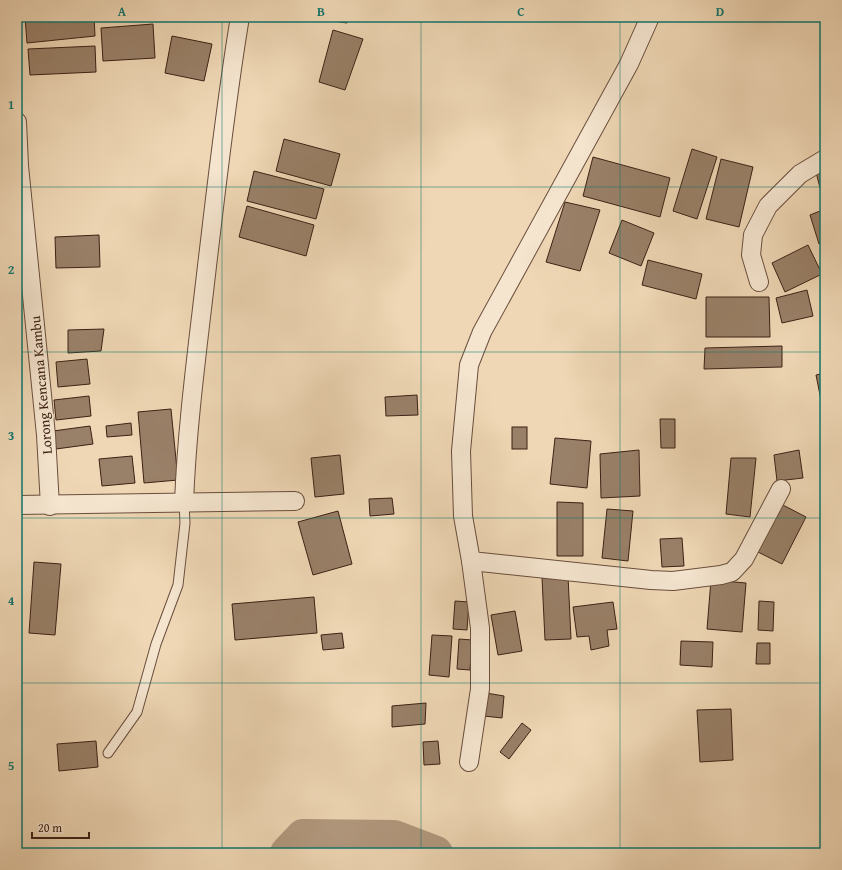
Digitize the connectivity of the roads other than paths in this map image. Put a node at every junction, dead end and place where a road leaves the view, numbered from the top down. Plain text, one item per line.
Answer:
1 (240, 17) edge
2 (650, 17) edge
3 (17, 122) edge
4 (825, 160) edge
5 (759, 282) dead end
6 (781, 489) dead end
7 (295, 501) dead end
8 (184, 503) junction
9 (17, 505) edge
10 (50, 506) junction
11 (471, 561) junction
12 (108, 752) dead end
13 (469, 762) dead end

1 - 8 street
2 - 11 street
3 - 10 street, Lorong Kencana Kambu
4 - 5 street
6 - 11 street
7 - 8 street
8 - 10 street
8 - 12 lane
9 - 10 street
11 - 13 street

